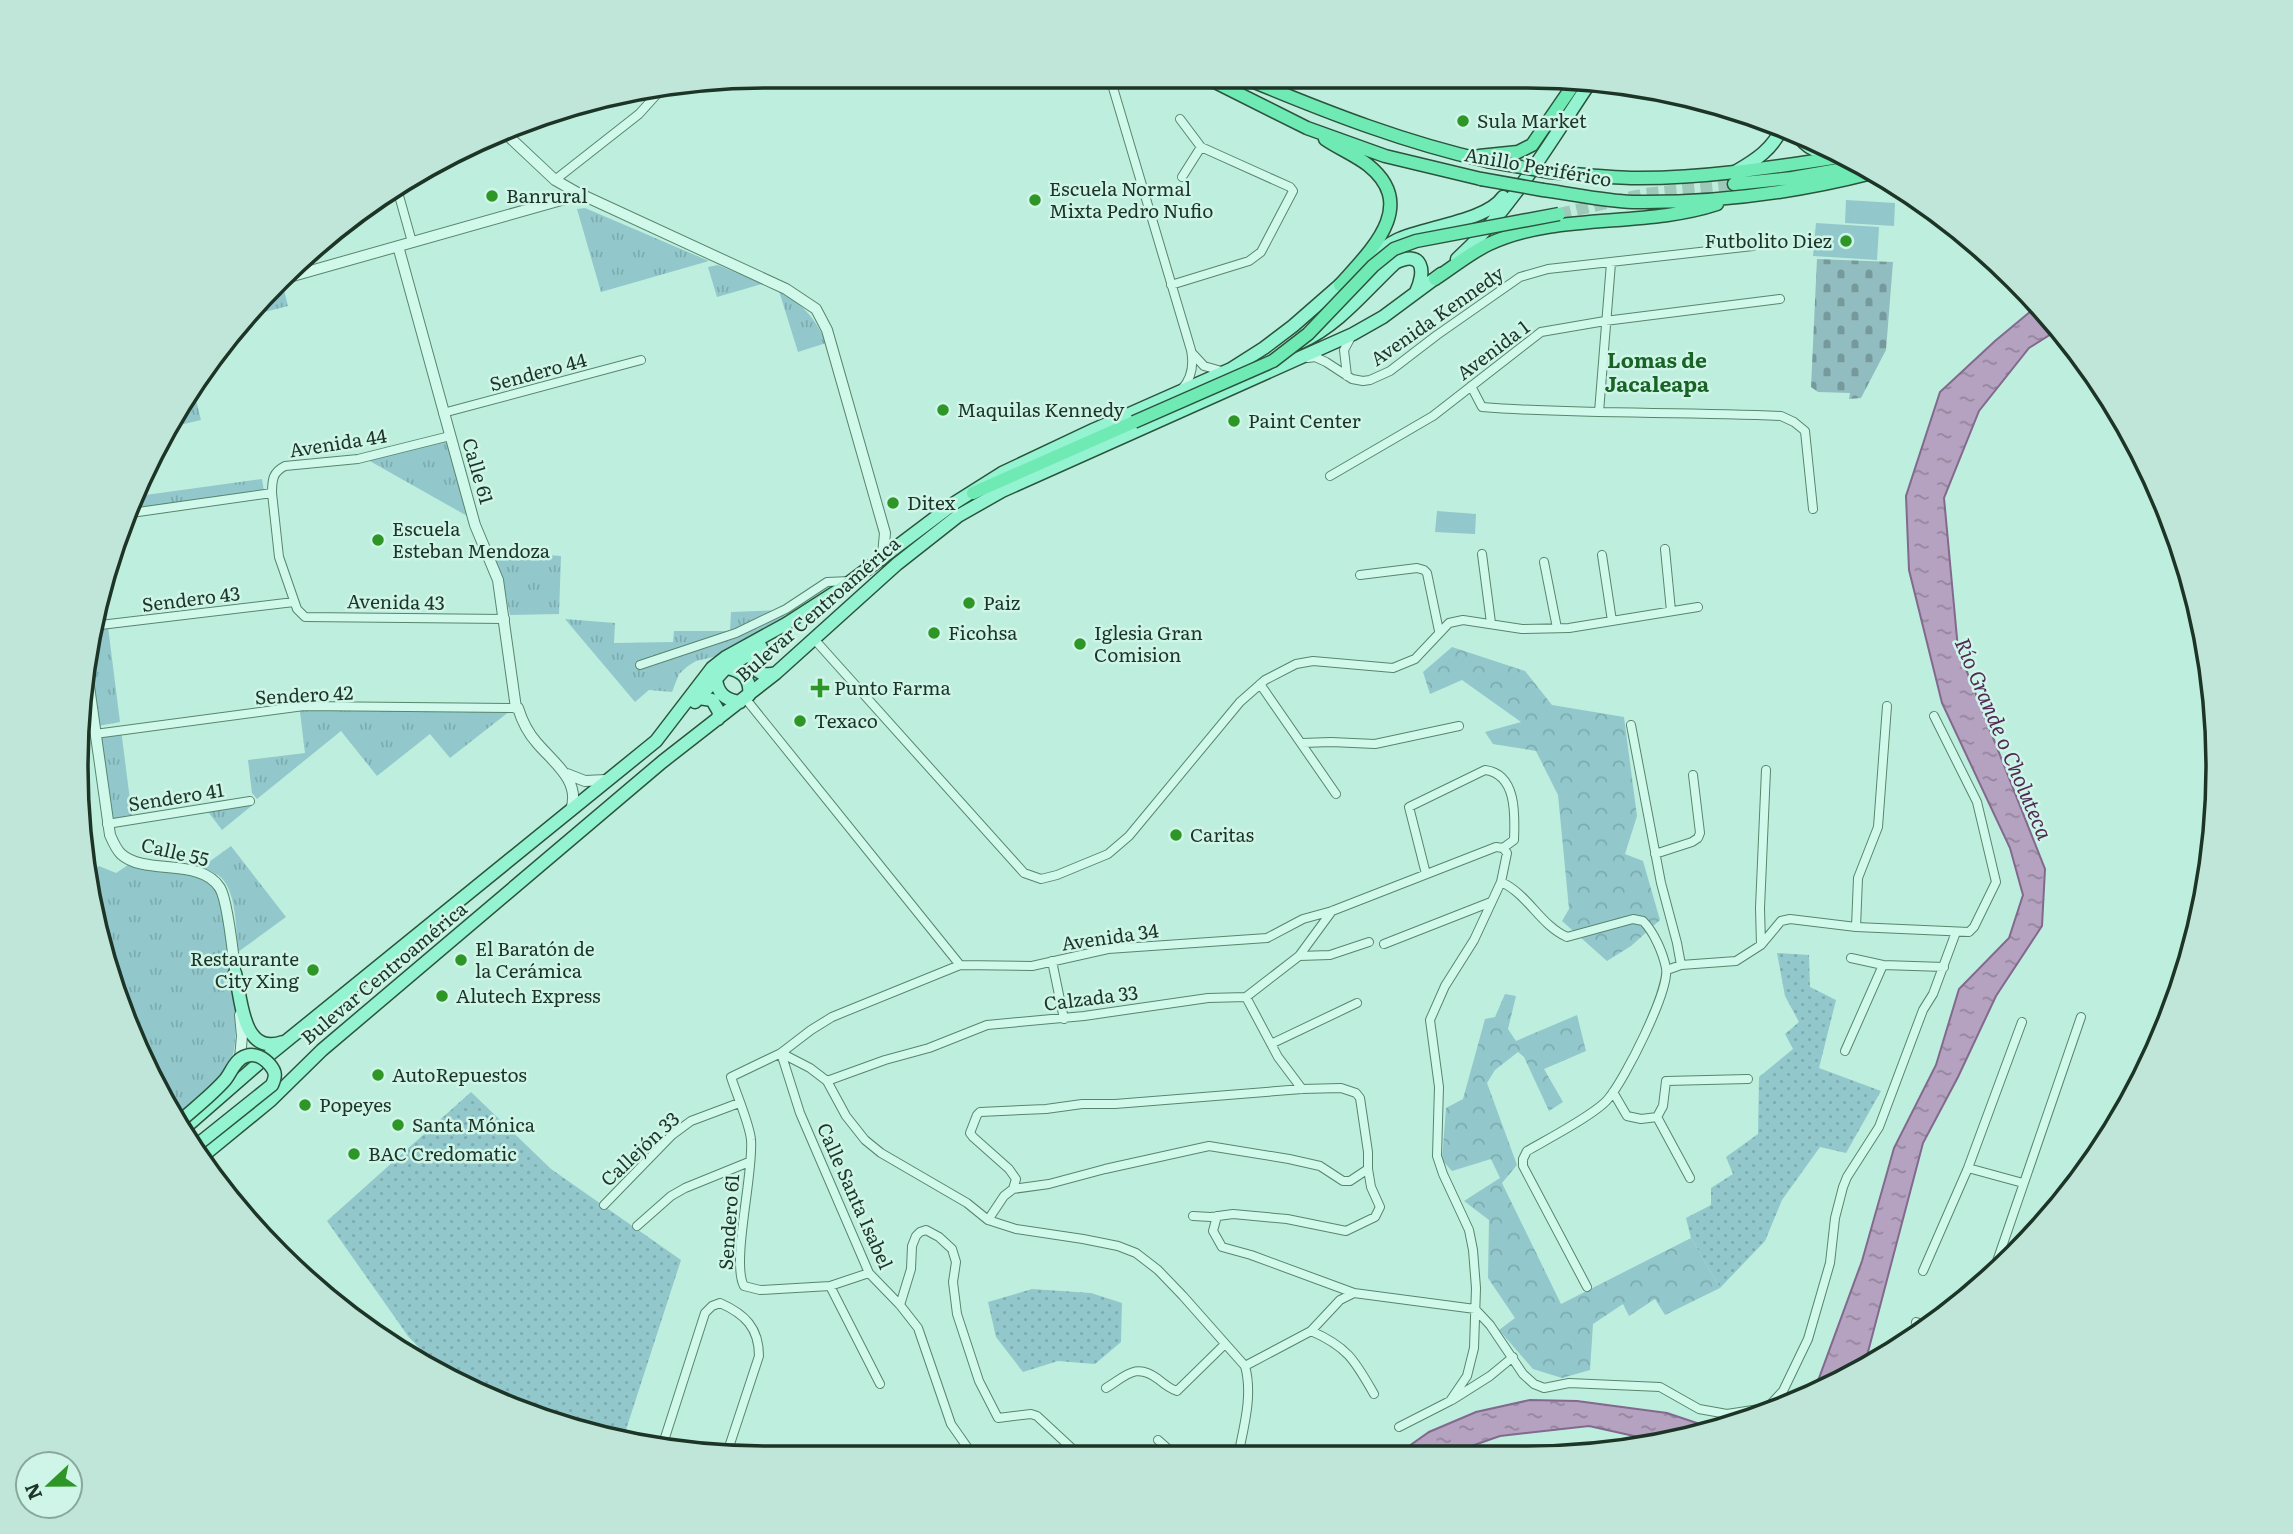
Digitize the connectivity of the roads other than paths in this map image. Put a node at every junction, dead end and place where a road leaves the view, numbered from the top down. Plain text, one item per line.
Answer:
1 (1114, 88) edge
2 (1227, 88) edge
3 (1269, 88) edge
4 (1570, 89) edge
5 (1576, 90) edge
6 (1585, 90) edge
7 (654, 97) edge
8 (1180, 119) dead end
9 (1307, 128) junction
10 (1777, 136) edge
11 (510, 138) edge
12 (1201, 147) junction
13 (1467, 157) junction
14 (1829, 159) edge
15 (1846, 168) edge
16 (1860, 176) edge
17 (1182, 177) dead end
18 (1735, 178) junction
19 (555, 180) junction
20 (576, 192) junction
21 (399, 196) edge
22 (1731, 199) junction
23 (1559, 214) tunnel mouth
24 (412, 242) junction
25 (398, 246) junction
26 (1753, 246) dead end
27 (1611, 263) junction
28 (301, 274) edge
29 (1435, 279) junction
30 (1171, 285) junction
31 (1340, 285) junction
32 (1415, 293) junction
33 (1780, 299) dead end
34 (1605, 321) junction
35 (1353, 334) junction
36 (1191, 351) junction
37 (1297, 359) junction
38 (640, 360) dead end
39 (1228, 370) junction
40 (1347, 376) junction
41 (1471, 386) junction
42 (1180, 391) junction
43 (1599, 412) junction
44 (443, 414) junction
45 (450, 436) junction
46 (1330, 476) dead end
47 (272, 493) junction
48 (973, 493) junction
49 (1813, 509) dead end
50 (137, 512) edge
51 (885, 533) junction
52 (892, 549) junction
53 (1665, 549) dead end
54 (1482, 554) dead end
55 (1602, 555) dead end
56 (1544, 562) dead end
57 (1360, 575) dead end
58 (850, 581) junction
59 (294, 602) junction
60 (1698, 607) dead end
61 (1671, 611) junction
62 (505, 619) junction
63 (1612, 621) junction
64 (1491, 623) junction
65 (103, 625) edge
66 (1557, 628) junction
67 (1439, 631) junction
68 (814, 639) junction
69 (761, 647) junction
70 (640, 665) dead end
71 (726, 668) junction
72 (776, 673) junction
73 (716, 678) junction
74 (1261, 684) junction
75 (699, 698) junction
76 (745, 698) junction
77 (91, 705) edge
78 (1887, 706) dead end
79 (516, 708) junction
80 (1934, 716) dead end
81 (718, 719) junction
82 (1631, 725) dead end
83 (1458, 726) dead end
84 (94, 734) junction
85 (656, 741) junction
86 (1302, 743) junction
87 (1766, 771) dead end
88 (563, 772) junction
89 (1693, 775) dead end
90 (609, 780) junction
91 (1336, 794) dead end
92 (250, 801) dead end
93 (571, 810) junction
94 (107, 824) junction
95 (1503, 848) junction
96 (1655, 854) junction
97 (1426, 874) junction
98 (1501, 882) junction
99 (1491, 902) junction
100 (1332, 911) junction
101 (1856, 928) junction
102 (1956, 932) junction
103 (1368, 942) dead end
104 (1384, 944) dead end
105 (1761, 945) junction
106 (1299, 956) junction
107 (1851, 958) dead end
108 (1052, 961) junction
109 (960, 965) junction
110 (1681, 965) junction
111 (1883, 965) junction
112 (1944, 967) junction
113 (1667, 970) junction
114 (235, 973) junction
115 (1246, 998) junction
116 (1357, 1003) dead end
117 (2081, 1017) dead end
118 (1063, 1019) junction
119 (2022, 1022) dead end
120 (303, 1027) junction
121 (242, 1036) junction
122 (1271, 1044) junction
123 (1846, 1051) dead end
124 (781, 1053) junction
125 (257, 1056) junction
126 (240, 1058) junction
127 (731, 1077) joint
128 (1748, 1079) dead end
129 (827, 1081) junction
130 (1302, 1089) junction
131 (1613, 1092) junction
132 (739, 1103) junction
133 (185, 1117) edge
134 (1657, 1117) junction
135 (189, 1124) edge
136 (200, 1142) edge
137 (207, 1152) edge
138 (749, 1162) junction
139 (1968, 1168) junction
140 (1368, 1169) junction
141 (1690, 1178) dead end
142 (2023, 1183) junction
143 (1013, 1189) junction
144 (604, 1205) dead end
145 (1193, 1216) dead end
146 (1217, 1216) junction
147 (988, 1220) junction
148 (637, 1226) dead end
149 (2000, 1253) edge
150 (1923, 1271) dead end
151 (869, 1273) junction
152 (830, 1286) junction
153 (1587, 1287) dead end
154 (1354, 1293) junction
155 (900, 1305) junction
156 (1475, 1309) junction
157 (1311, 1331) junction
158 (1225, 1344) junction
159 (1513, 1357) junction
160 (1245, 1366) junction
161 (880, 1384) dead end
162 (1106, 1388) dead end
163 (1374, 1394) dead end
164 (1777, 1398) edge
165 (1450, 1401) junction
166 (1734, 1413) edge
167 (1399, 1427) dead end
168 (664, 1438) edge
169 (1158, 1440) dead end
170 (730, 1445) edge
171 (966, 1446) edge
172 (1070, 1446) edge
173 (1165, 1446) edge
174 (1240, 1446) edge

1 - 30 street
2 - 9 highway, Anillo Periférico
3 - 13 highway, Anillo Periférico
4 - 13 highway
5 - 31 main road, Bulevar Centroamérica
6 - 29 main road, Bulevar Centroamérica
7 - 19 street
8 - 12 street
9 - 22 highway, Anillo Periférico, bridge
9 - 31 highway
10 - 18 main road
11 - 19 street
12 - 17 street
12 - 30 street
13 - 18 highway, Anillo Periférico, bridge
14 - 18 highway, Anillo Periférico
15 - 18 highway
16 - 22 highway, Anillo Periférico
19 - 20 street
20 - 24 street
20 - 51 street
21 - 24 street
22 - 29 highway
23 - 48 highway, bridge
24 - 25 street
25 - 28 street
25 - 44 street, Calle 61
26 - 27 street, Avenida Kennedy
27 - 34 street
27 - 40 street, Avenida Kennedy
29 - 32 main road, Bulevar Centroamérica
30 - 36 street
31 - 39 main road, Bulevar Centroamérica
32 - 35 main road, Bulevar Centroamérica
32 - 39 main road
33 - 34 street, Avenida 1
34 - 41 street, Avenida 1
34 - 43 street
35 - 37 main road, Bulevar Centroamérica
35 - 40 street, Avenida Kennedy
36 - 39 street
36 - 42 street
37 - 40 street
37 - 68 main road, Bulevar Centroamérica
38 - 44 street, Sendero 44
39 - 42 main road, Bulevar Centroamérica
41 - 43 street
41 - 46 street, Avenida 1
42 - 48 main road, Bulevar Centroamérica
43 - 49 street
44 - 45 street, Calle 61
45 - 47 street, Avenida 44
45 - 62 street, Calle 61
47 - 50 street
47 - 59 street
48 - 52 main road, Bulevar Centroamérica
51 - 52 street
51 - 52 street
52 - 58 main road, Bulevar Centroamérica
52 - 69 main road
53 - 61 street
54 - 64 street
55 - 63 street
56 - 66 street
57 - 67 street
58 - 70 street
58 - 85 main road, Bulevar Centroamérica
59 - 62 street, Avenida 43
59 - 65 street, Sendero 43
60 - 61 street
61 - 63 street
62 - 79 street, Calle 61
63 - 66 street
64 - 66 street
64 - 67 street
67 - 74 street
68 - 72 main road, Bulevar Centroamérica
68 - 74 street
69 - 71 main road
69 - 72 main road
71 - 73 main road
71 - 76 main road
72 - 76 main road, Bulevar Centroamérica
73 - 75 main road
73 - 76 main road
74 - 86 street
75 - 81 main road
75 - 85 main road
76 - 81 main road, Bulevar Centroamérica
76 - 109 street
77 - 84 street, Calle 55
78 - 101 street
79 - 84 street, Sendero 42
79 - 88 street, Calle 61
80 - 102 street
81 - 137 main road, Bulevar Centroamérica
82 - 96 street
83 - 86 street
84 - 94 street, Calle 55
85 - 90 main road, Bulevar Centroamérica
86 - 91 street
87 - 105 street
88 - 90 street
88 - 93 street, Calle 61
89 - 96 street
90 - 93 main road, Bulevar Centroamérica
92 - 94 street, Sendero 41
93 - 120 main road, Bulevar Centroamérica
94 - 114 street, Calle 55
95 - 97 street, Avenida 34
95 - 97 street
95 - 98 street
96 - 110 street
97 - 100 street, Avenida 34
98 - 99 street
98 - 113 street
99 - 104 street
99 - 156 street
100 - 106 street
100 - 108 street, Avenida 34
101 - 102 street
101 - 105 street
102 - 112 street
103 - 106 street
105 - 110 street
106 - 115 street
107 - 111 street
108 - 109 street, Avenida 34
108 - 118 street
109 - 124 street, Avenida 34
110 - 113 street
111 - 112 street
111 - 123 street
112 - 164 street
113 - 131 street
114 - 120 main road
114 - 121 street, Calle 55
115 - 118 street, Calzada 33
115 - 122 street
116 - 122 street
117 - 142 street
118 - 129 street, Calzada 33
119 - 139 street
120 - 135 main road, Bulevar Centroamérica
121 - 125 street
121 - 126 street, Calle 55
122 - 130 street
124 - 127 street, Avenida 34
124 - 129 street
124 - 151 street, Calle Santa Isabel
125 - 126 main road, bridge
125 - 136 main road, bridge
126 - 133 main road, bridge
127 - 132 street, Sendero 61
128 - 134 street
129 - 147 street
130 - 140 street
130 - 143 street
131 - 134 street
131 - 153 street
132 - 138 street, Sendero 61
132 - 144 street, Callejón 33
134 - 141 street
138 - 148 street
138 - 152 street, Sendero 61
139 - 142 street
139 - 150 street
140 - 143 street
140 - 146 street
142 - 149 street
143 - 147 street
145 - 146 street
146 - 154 street
147 - 158 street
151 - 152 street, Sendero 61
151 - 155 street, Calle Santa Isabel
152 - 161 street
154 - 156 street
154 - 157 street
155 - 171 street, Calle Santa Isabel
155 - 172 street
156 - 159 street
156 - 165 street
157 - 160 street
157 - 163 street
158 - 160 street
158 - 162 street
159 - 165 street
159 - 166 street
160 - 174 street
165 - 167 street
168 - 170 street
169 - 173 street

